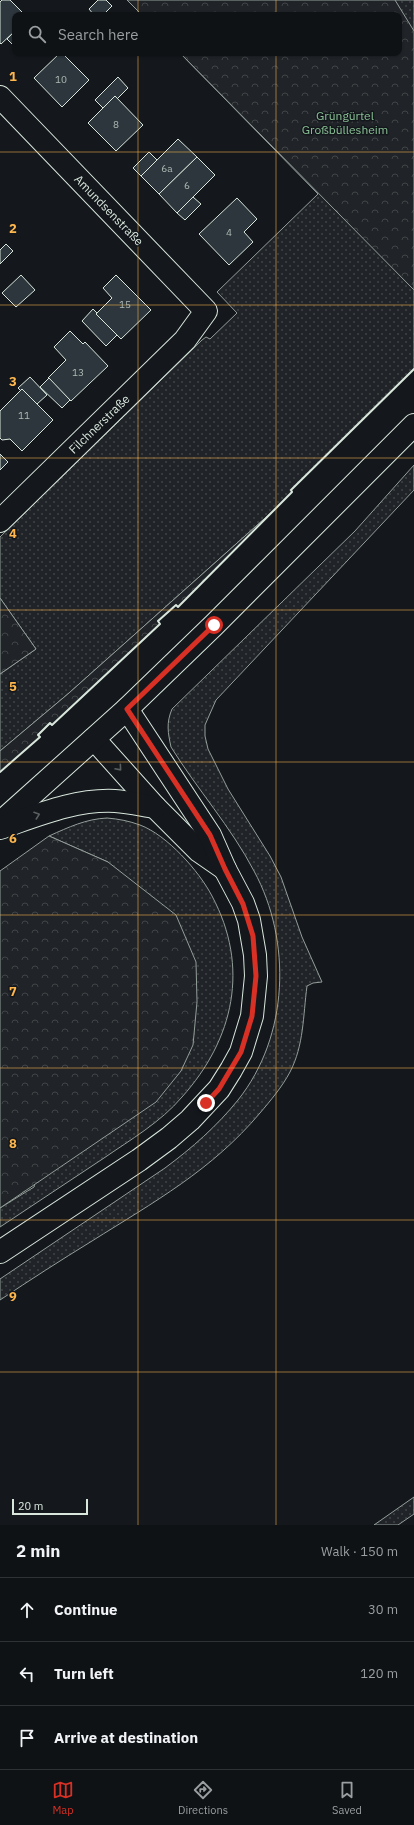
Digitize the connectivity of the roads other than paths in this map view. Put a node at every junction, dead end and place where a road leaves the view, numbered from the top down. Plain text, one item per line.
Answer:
1 (0, 97) edge
2 (196, 325) joint
3 (414, 425) edge
4 (0, 521) edge
5 (127, 709) junction
6 (94, 739) junction
7 (155, 807) junction
8 (0, 822) edge
9 (0, 828) edge
10 (225, 869) junction
11 (0, 1252) edge

1 - 2 main road, Amundsenstraße
2 - 4 main road, Filchnerstraße
3 - 5 main road
5 - 6 main road
5 - 10 main road
6 -> 7 main road
6 - 8 main road
9 -> 7 main road
7 - 10 main road
10 - 11 main road

